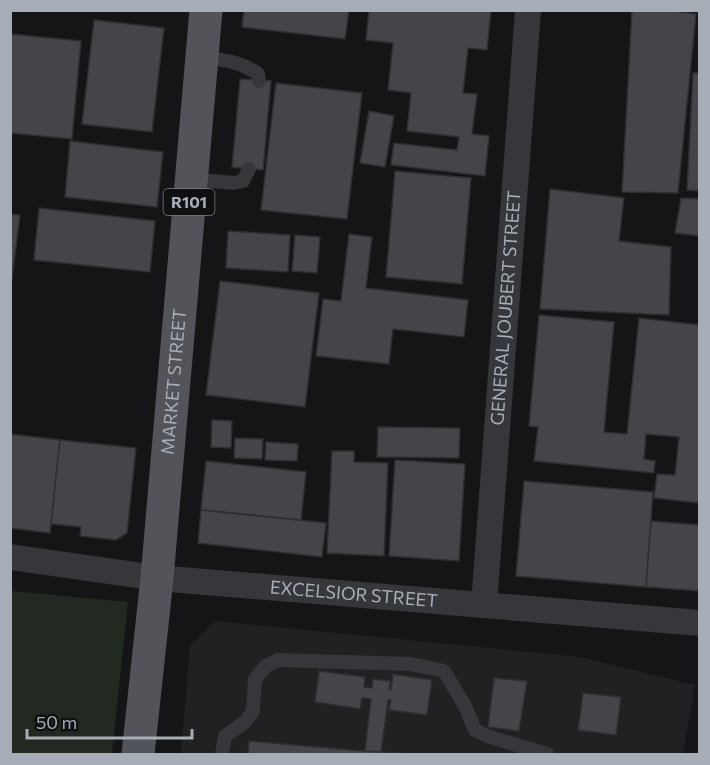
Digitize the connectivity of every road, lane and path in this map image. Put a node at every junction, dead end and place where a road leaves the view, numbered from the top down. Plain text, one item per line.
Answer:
1 (206, 10) edge
2 (528, 10) edge
3 (202, 57) junction
4 (259, 81) dead end
5 (249, 169) dead end
6 (191, 179) junction
7 (10, 558) edge
8 (157, 579) junction
9 (484, 605) junction
10 (699, 623) edge
11 (138, 754) edge
12 (222, 754) edge
13 (547, 754) edge

1 - 3 main road, MARKET STREET / R101
2 - 9 street, GENERAL JOUBERT STREET
3 - 4 lane
3 - 6 main road, MARKET STREET / R101
5 - 6 lane
6 - 8 main road, MARKET STREET / R101
7 - 8 street, EXCELSIOR STREET
8 - 9 street, EXCELSIOR STREET
8 - 11 main road, MARKET STREET / R101
9 - 10 street, EXCELSIOR STREET
12 - 13 lane

